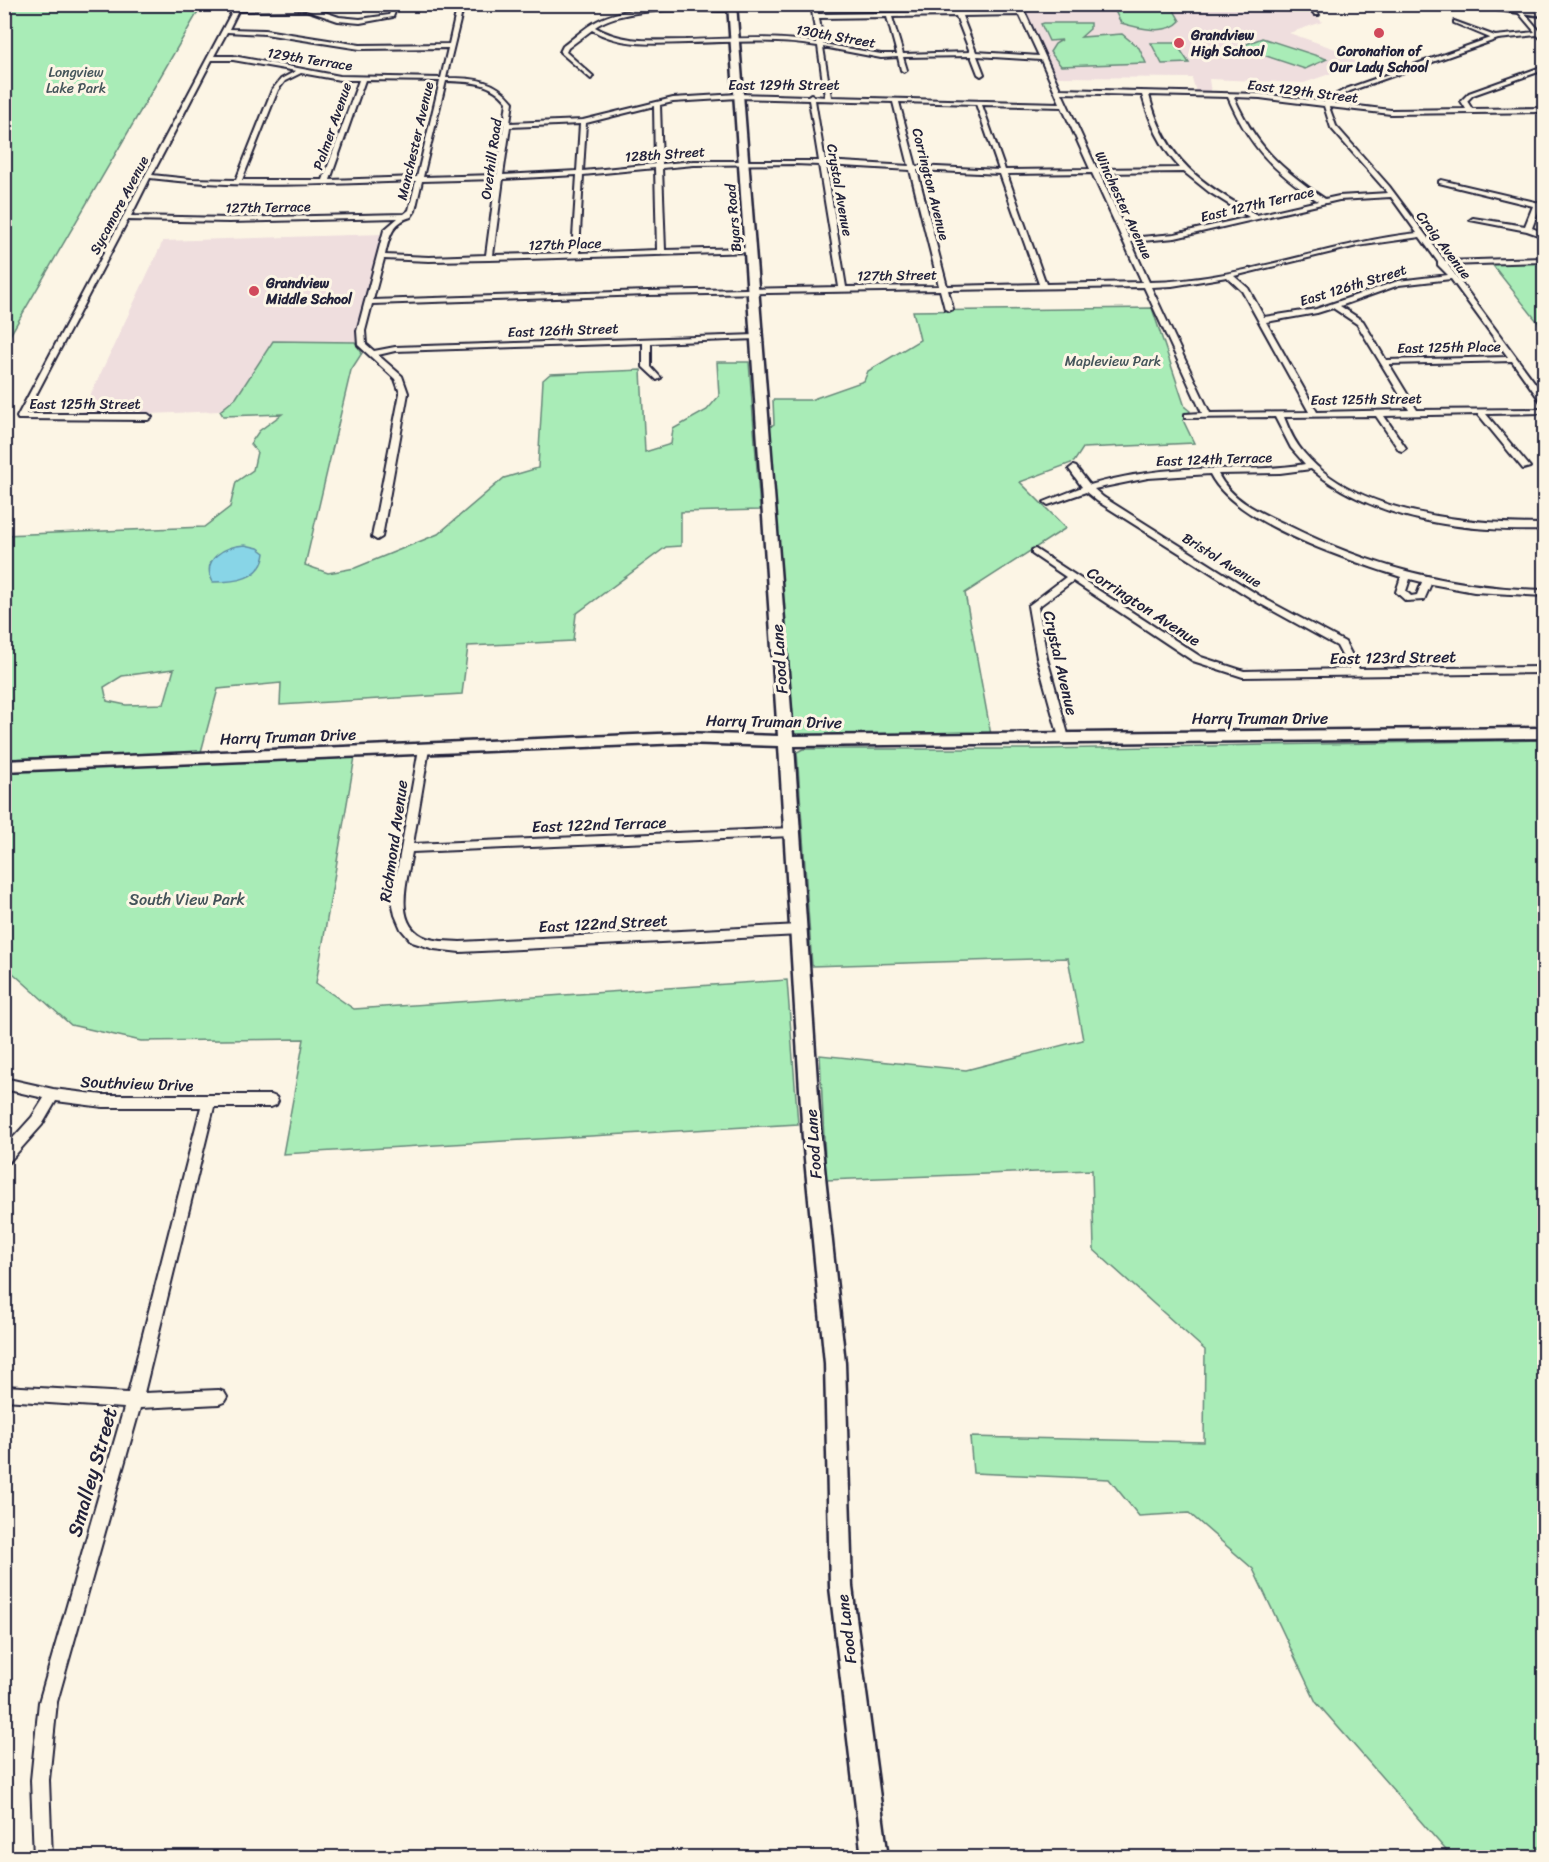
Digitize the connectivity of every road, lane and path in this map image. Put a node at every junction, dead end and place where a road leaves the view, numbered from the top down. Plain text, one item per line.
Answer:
1 (396, 4) edge
2 (461, 4) edge
3 (814, 4) edge
4 (920, 4) edge
5 (1018, 4) edge
6 (1308, 4) edge
7 (1458, 4) edge
8 (280, 6) edge
9 (238, 7) edge
10 (732, 7) edge
11 (327, 8) dead end
12 (319, 10) junction
13 (1521, 12) junction
14 (1022, 13) junction
15 (889, 14) junction
16 (924, 14) junction
17 (957, 14) junction
18 (1317, 14) dead end
19 (1545, 14) edge
20 (816, 16) junction
21 (1456, 21) dead end
22 (591, 27) junction
23 (225, 30) junction
24 (1538, 33) junction
25 (1495, 38) junction
26 (1545, 39) edge
27 (734, 40) junction
28 (451, 46) junction
29 (821, 46) junction
30 (973, 54) junction
31 (900, 56) junction
32 (211, 58) junction
33 (1043, 58) junction
34 (1545, 68) edge
35 (904, 70) dead end
36 (299, 72) junction
37 (981, 74) dead end
38 (591, 76) dead end
39 (443, 78) junction
40 (362, 79) junction
41 (1059, 91) junction
42 (1145, 93) junction
43 (1230, 95) junction
44 (738, 96) junction
45 (810, 96) junction
46 (828, 96) junction
47 (896, 101) junction
48 (657, 103) junction
49 (980, 104) junction
50 (1064, 105) junction
51 (1327, 105) junction
52 (1545, 110) edge
53 (1470, 111) junction
54 (583, 122) junction
55 (508, 125) junction
56 (742, 162) junction
57 (822, 162) junction
58 (659, 165) junction
59 (912, 168) junction
60 (1184, 170) junction
61 (1095, 171) junction
62 (1002, 172) junction
63 (580, 173) junction
64 (148, 176) junction
65 (500, 177) junction
66 (420, 179) junction
67 (326, 182) junction
68 (1441, 182) dead end
69 (238, 183) junction
70 (1392, 195) junction
71 (1323, 201) junction
72 (1541, 206) edge
73 (410, 216) junction
74 (1255, 217) junction
75 (127, 218) junction
76 (1473, 220) dead end
77 (1528, 229) junction
78 (1420, 235) junction
79 (1545, 235) edge
80 (1127, 240) junction
81 (750, 250) junction
82 (661, 253) junction
83 (575, 256) junction
84 (381, 257) junction
85 (489, 258) junction
86 (1545, 260) edge
87 (1441, 262) junction
88 (1229, 275) junction
89 (1452, 277) junction
90 (1147, 285) junction
91 (1043, 286) junction
92 (942, 287) junction
93 (843, 289) junction
94 (752, 291) junction
95 (369, 302) junction
96 (1334, 304) junction
97 (949, 309) dead end
98 (1262, 320) junction
99 (756, 337) junction
100 (647, 341) junction
101 (372, 354) junction
102 (1514, 359) junction
103 (1384, 362) junction
104 (657, 378) dead end
105 (1545, 400) edge
106 (1545, 411) edge
107 (1414, 412) junction
108 (1480, 412) junction
109 (1377, 413) junction
110 (1278, 414) junction
111 (1314, 414) junction
112 (1188, 416) dead end
113 (1207, 416) junction
114 (21, 417) joint
115 (148, 417) dead end
116 (762, 429) joint
117 (1402, 448) dead end
118 (1312, 466) junction
119 (1526, 466) dead end
120 (1072, 469) dead end
121 (1213, 472) junction
122 (1088, 489) junction
123 (1048, 502) dead end
124 (1545, 527) edge
125 (376, 537) dead end
126 (1035, 552) dead end
127 (1406, 576) junction
128 (1072, 577) junction
129 (1427, 581) junction
130 (1545, 593) edge
131 (1545, 670) edge
132 (1355, 672) junction
133 (1243, 674) joint
134 (1545, 733) edge
135 (1064, 738) junction
136 (785, 741) junction
137 (424, 749) junction
138 (4, 766) edge
139 (792, 832) junction
140 (406, 848) junction
141 (800, 930) junction
142 (410, 936) joint
143 (4, 1083) edge
144 (53, 1095) junction
145 (209, 1101) junction
146 (271, 1101) dead end
147 (4, 1158) edge
148 (4, 1394) edge
149 (219, 1397) dead end
150 (134, 1401) junction
151 (43, 1857) edge
152 (875, 1857) edge

1 - 12 street
2 - 28 street, Manchester Avenue
3 - 20 street
4 - 16 street
5 - 14 street, Winchester Avenue
6 - 18 street
7 - 13 street
8 - 9 street
8 - 12 street
9 - 23 street, Sycamore Avenue
10 - 22 street
10 - 27 street, Byars Road
11 - 12 street
13 - 19 street
13 - 24 street
14 - 17 street
14 - 33 street, Winchester Avenue
15 - 16 street
15 - 20 street
15 - 31 street
16 - 17 street
17 - 30 street
20 - 29 street
21 - 25 street
22 - 27 street, 130th Street
22 - 38 street
23 - 28 street
23 - 32 street, Sycamore Avenue
24 - 25 street
24 - 26 street
25 - 51 street
27 - 29 street, 130th Street
27 - 44 street, Byars Road
28 - 39 street, Manchester Avenue
29 - 31 street, 130th Street
29 - 46 street
30 - 31 street, 130th Street
30 - 33 street, 130th Street
30 - 37 street
31 - 35 street
32 - 36 street, 129th Terrace
32 - 64 street, Sycamore Avenue
33 - 41 street, Winchester Avenue
34 - 53 street
36 - 40 street, 129th Terrace
36 - 69 street
39 - 40 street, 129th Terrace
39 - 55 street, Overhill Road
39 - 66 street, Manchester Avenue
40 - 67 street, Palmer Avenue
41 - 42 street, East 129th Street
41 - 50 street, Winchester Avenue
42 - 43 street, East 129th Street
42 - 60 street
43 - 51 street, East 129th Street
43 - 71 street
44 - 45 street, East 129th Street
44 - 48 street, East 129th Street
44 - 56 street, Byars Road
45 - 46 street, East 129th Street
45 - 57 street, Crystal Avenue
46 - 47 street, East 129th Street
47 - 49 street, East 129th Street
47 - 59 street, Corrington Avenue
48 - 54 street, East 129th Street
48 - 58 street
49 - 50 street, East 129th Street
49 - 62 street
50 - 61 street, Winchester Avenue
51 - 53 street, East 129th Street
51 - 70 street, Craig Avenue
52 - 53 street, East 129th Street
54 - 55 street, East 129th Street
54 - 63 street
55 - 65 street, Overhill Road
56 - 57 street, 128th Street
56 - 58 street, 128th Street
56 - 81 street, Byars Road
57 - 59 street, 128th Street
57 - 93 street, Crystal Avenue
58 - 63 street, 128th Street
58 - 82 street
59 - 62 street, 128th Street
59 - 92 street, Corrington Avenue
60 - 61 street, 128th Street
60 - 74 street
61 - 62 street, 128th Street
61 - 80 street, Winchester Avenue
62 - 91 street
63 - 65 street, 128th Street
63 - 83 street
64 - 69 street, 128th Street
64 - 75 street, Sycamore Avenue
65 - 66 street, 128th Street
65 - 85 street, Overhill Road
66 - 67 street, 128th Street
66 - 73 street, Manchester Avenue
67 - 69 street, 128th Street
68 - 72 street
70 - 71 street, East 127th Terrace
70 - 78 street, Craig Avenue
71 - 74 street, East 127th Terrace
72 - 77 street
73 - 75 street, 127th Terrace
73 - 84 street, Manchester Avenue
74 - 80 street, East 127th Terrace
75 - 114 street, Sycamore Avenue
76 - 77 street
77 - 79 street
78 - 87 street, Craig Avenue
78 - 88 street, 127th Street
80 - 90 street, Winchester Avenue
81 - 82 street, 127th Place
81 - 94 street, Byars Road
82 - 83 street, 127th Place
83 - 85 street, 127th Place
84 - 85 street, 127th Place
84 - 95 street, Manchester Avenue
86 - 87 street
87 - 89 street, Craig Avenue
88 - 90 street, 127th Street
88 - 98 street
89 - 96 street, East 126th Street
89 - 102 street, Craig Avenue
90 - 91 street, 127th Street
90 - 113 street, Winchester Avenue
91 - 92 street, 127th Street
92 - 93 street, 127th Street
92 - 97 street, Corrington Avenue
93 - 94 street, 127th Street
94 - 95 street, 127th Street
94 - 99 street, Byars Road
95 - 101 street, Manchester Avenue
96 - 98 street, East 126th Street
96 - 103 street
98 - 111 street
99 - 100 street, East 126th Street
99 - 116 street, Byars Road
100 - 101 street, East 126th Street
100 - 104 street
101 - 125 street, Manchester Avenue
102 - 103 street, East 125th Place
102 - 105 street, Craig Avenue
103 - 107 street
106 - 108 street, East 125th Street
107 - 108 street, East 125th Street
107 - 109 street, East 125th Street
108 - 119 street
109 - 111 street, East 125th Street
109 - 117 street
110 - 111 street, East 125th Street
110 - 113 street, East 125th Street
110 - 118 street
112 - 113 street, East 125th Street
114 - 115 street, East 125th Street
116 - 136 street, Food Lane
118 - 121 street, East 124th Terrace
118 - 124 street
120 - 122 street, Bristol Avenue
121 - 122 street, East 124th Terrace
121 - 127 street
122 - 123 street, East 124th Terrace
122 - 132 street, Bristol Avenue
126 - 128 street, Corrington Avenue
127 - 129 street
127 - 129 street
128 - 133 street, Corrington Avenue
128 - 135 street, Crystal Avenue
129 - 130 street
131 - 132 street, East 123rd Street
132 - 133 street, East 123rd Street
134 - 135 street, Harry Truman Drive
135 - 136 street, Harry Truman Drive
136 - 137 street, Harry Truman Drive
136 - 139 street, Food Lane
137 - 138 street, Harry Truman Drive
137 - 140 street, Richmond Avenue
139 - 140 street, East 122nd Terrace
139 - 141 street, Food Lane
140 - 142 street, Richmond Avenue
141 - 142 street, East 122nd Street
141 - 152 street, Food Lane
143 - 144 street, Southview Drive
144 - 145 street, Southview Drive
144 - 147 street
145 - 146 street, Southview Drive
145 - 150 street, Smalley Street
148 - 150 street
149 - 150 street
150 - 151 street, Smalley Street

